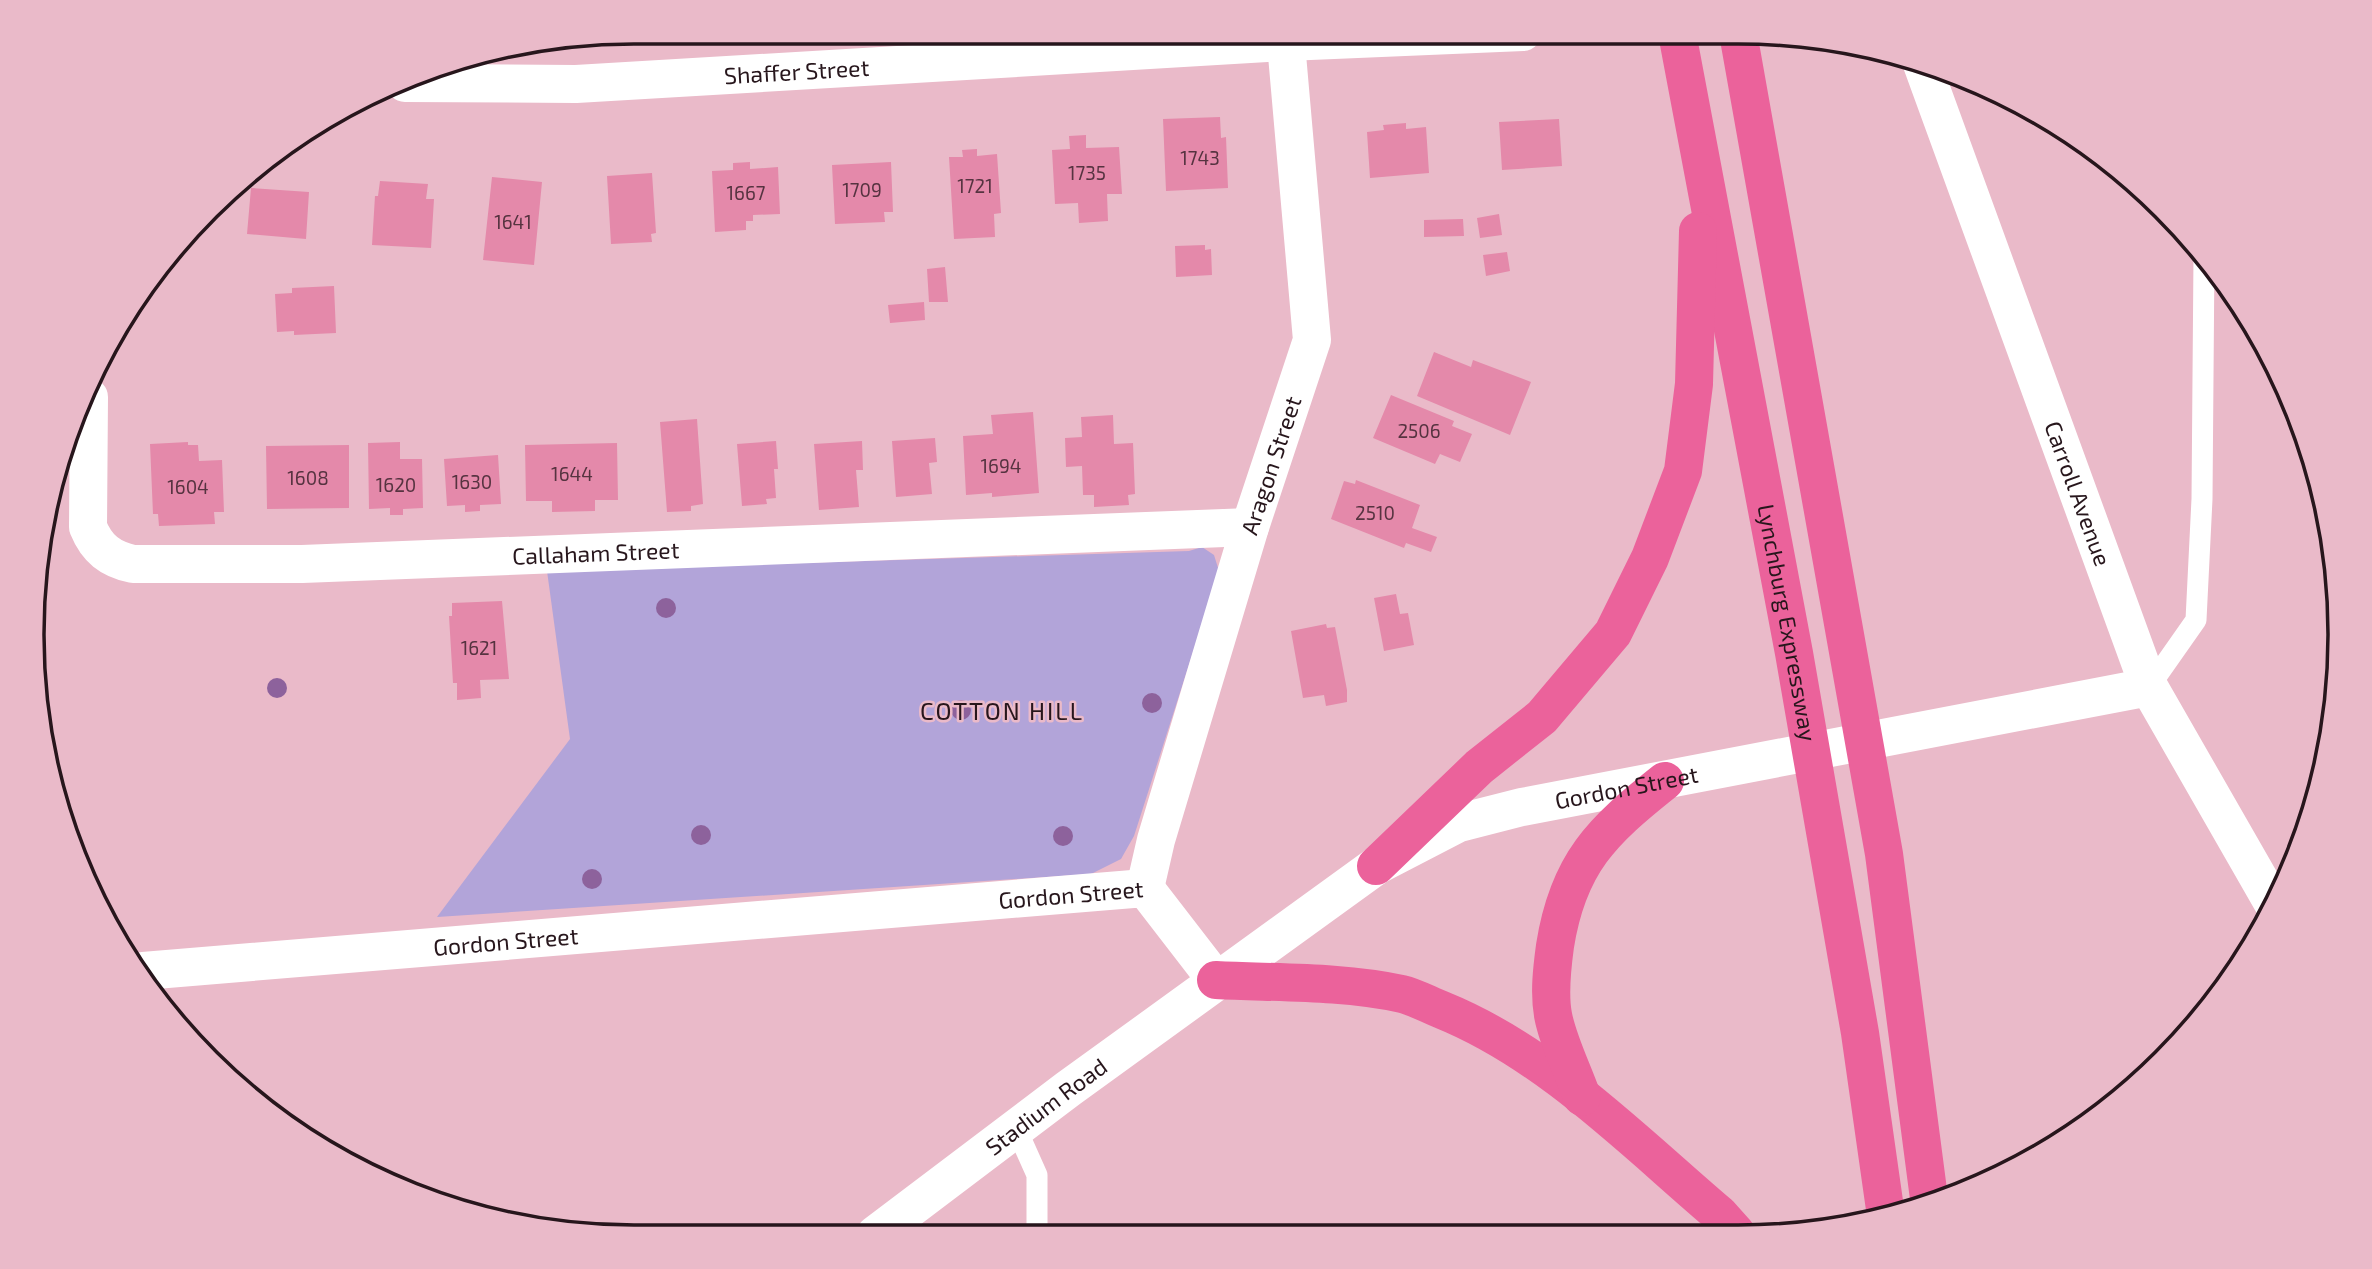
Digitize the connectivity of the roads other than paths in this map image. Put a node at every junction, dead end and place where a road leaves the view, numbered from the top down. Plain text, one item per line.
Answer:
1 (1180, 44) edge
2 (1287, 44) edge
3 (1679, 44) edge
4 (1740, 44) edge
5 (1926, 75) edge
6 (424, 83) edge
7 (1700, 155) junction
8 (2204, 272) edge
9 (89, 408) edge
10 (1250, 527) junction
11 (2149, 687) junction
12 (1665, 781) junction
13 (1376, 866) junction
14 (1145, 888) junction
15 (2268, 894) edge
16 (149, 971) edge
17 (1216, 980) junction
18 (1582, 1097) junction
19 (1016, 1128) junction
20 (1928, 1193) edge
21 (1884, 1207) edge
22 (888, 1225) edge
23 (1037, 1225) edge
24 (1729, 1225) edge

1 - 6 street, Shaffer Street
2 - 10 street, Aragon Street
3 - 7 highway, Lynchburg Expressway
4 - 20 highway
5 - 11 street, Carroll Avenue
7 - 13 highway
7 - 21 highway, Lynchburg Expressway
8 - 11 lane
9 - 10 street, Callaham Street
10 - 14 street, Aragon Street
11 - 12 street, Gordon Street
11 - 15 street, Carroll Avenue
12 - 13 street, Gordon Street
12 - 18 highway
13 - 17 street, Gordon Street
14 - 16 street, Gordon Street
14 - 17 street, Gordon Street
17 - 18 highway
17 - 19 street, Stadium Road
18 - 24 highway
19 - 22 street, Stadium Road
19 - 23 lane

